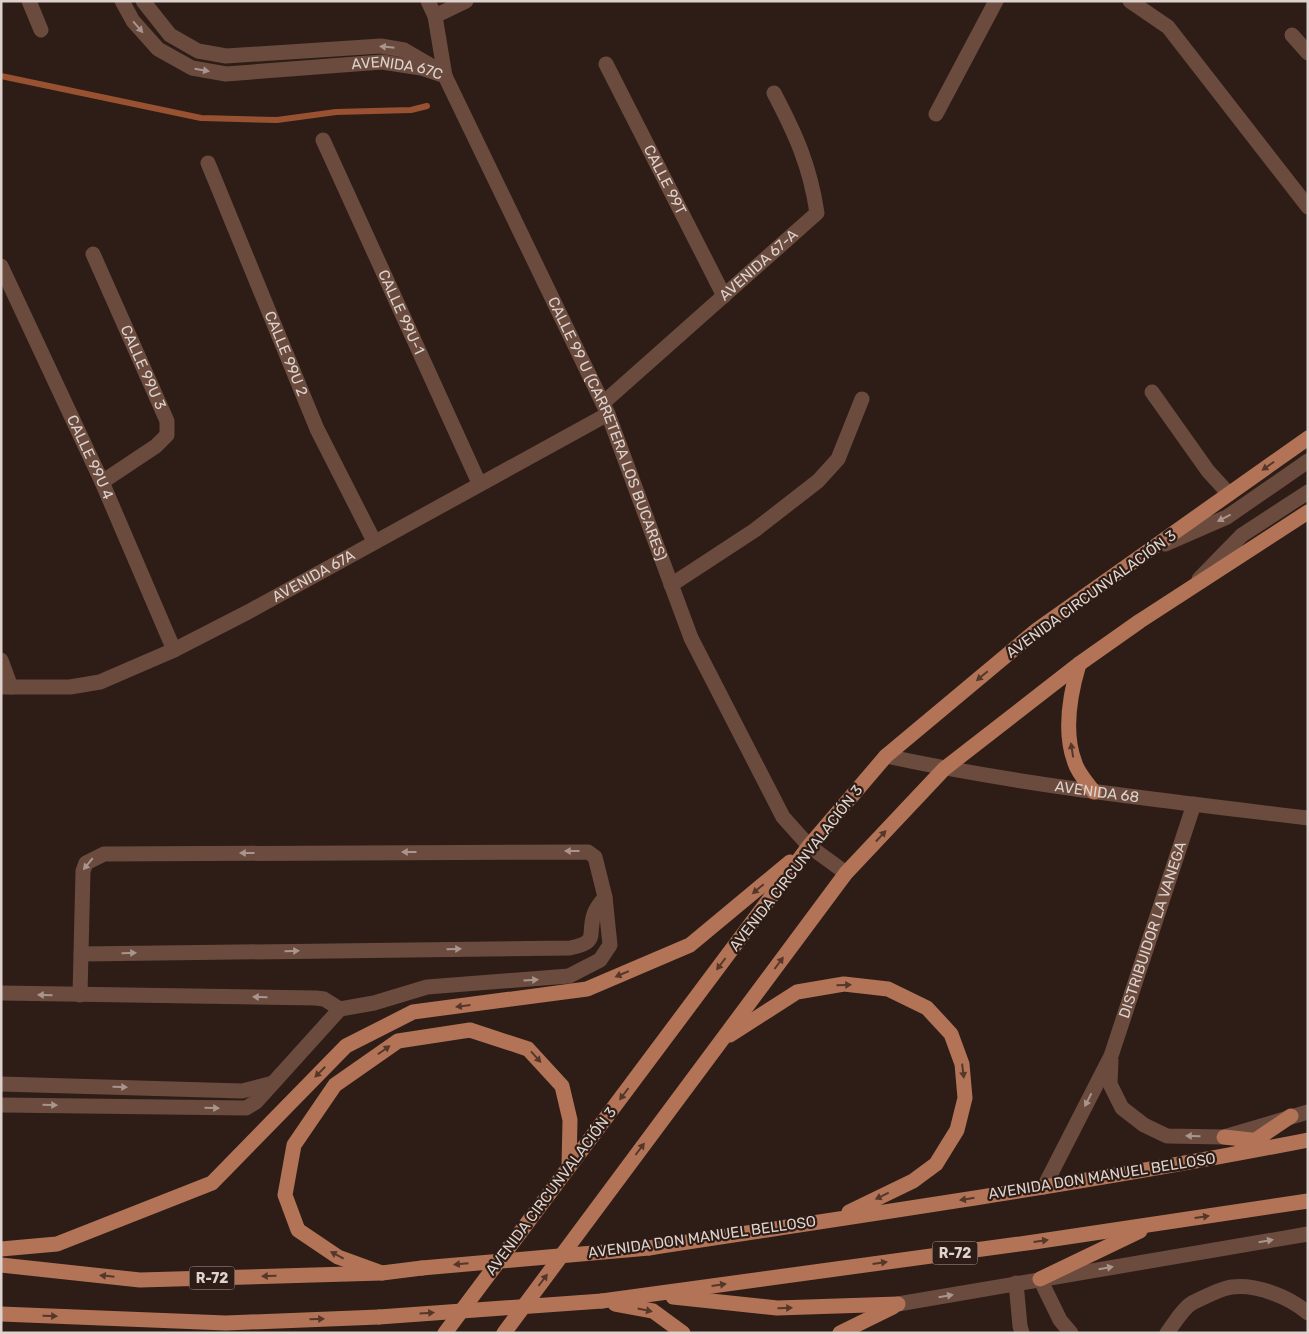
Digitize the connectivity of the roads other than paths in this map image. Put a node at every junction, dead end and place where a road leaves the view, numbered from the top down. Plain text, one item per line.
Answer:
1 (29, 1) edge
2 (122, 1) edge
3 (143, 1) edge
4 (428, 1) edge
5 (466, 1) edge
6 (996, 1) edge
7 (1130, 1) edge
8 (434, 16) junction
9 (42, 30) dead end
10 (1292, 35) dead end
11 (1308, 53) edge
12 (606, 64) dead end
13 (445, 76) junction
14 (774, 93) dead end
15 (936, 114) dead end
16 (323, 140) dead end
17 (208, 163) dead end
18 (1308, 207) edge
19 (93, 254) dead end
20 (1, 266) edge
21 (724, 296) junction
22 (1152, 392) dead end
23 (862, 399) dead end
24 (606, 408) junction
25 (1308, 438) edge
26 (1308, 461) edge
27 (102, 482) junction
28 (479, 483) junction
29 (1308, 492) edge
30 (1229, 494) junction
31 (1308, 512) edge
32 (374, 541) junction
33 (1150, 550) junction
34 (671, 585) junction
35 (1189, 589) junction
36 (174, 650) junction
37 (1, 660) edge
38 (1079, 664) junction
39 (6, 687) edge
40 (886, 756) junction
41 (944, 768) junction
42 (1094, 792) junction
43 (1194, 804) junction
44 (1308, 818) edge
45 (809, 846) junction
46 (846, 873) junction
47 (605, 897) junction
48 (81, 954) junction
49 (1, 994) edge
50 (80, 995) junction
51 (340, 1009) junction
52 (722, 1040) junction
53 (1111, 1056) junction
54 (273, 1083) junction
55 (1, 1084) edge
56 (1, 1105) edge
57 (1308, 1112) edge
58 (1292, 1116) junction
59 (1224, 1137) junction
60 (1256, 1140) junction
61 (1308, 1140) edge
62 (1281, 1145) junction
63 (1235, 1155) junction
64 (569, 1167) junction
65 (1044, 1187) junction
66 (1308, 1202) edge
67 (834, 1219) junction
68 (1154, 1224) junction
69 (1308, 1234) edge
70 (1, 1250) edge
71 (1, 1265) edge
72 (382, 1273) junction
73 (1040, 1279) junction
74 (1016, 1283) junction
75 (650, 1294) junction
76 (602, 1301) junction
77 (898, 1304) junction
78 (1308, 1312) edge
79 (1, 1314) edge
80 (226, 1323) junction
81 (184, 1333) edge
82 (445, 1333) edge
83 (504, 1333) edge
84 (683, 1333) edge
85 (840, 1333) edge
86 (1022, 1333) edge
87 (1071, 1333) edge
88 (1167, 1333) edge

1 - 9 street
2 -> 13 street, AVENIDA 67C
13 -> 3 street, AVENIDA 67C
4 - 8 street, CALLE 99 U (CARRETERA LOS BUCARES)
5 - 8 street
6 - 15 street
7 - 18 street
8 - 13 street, CALLE 99 U (CARRETERA LOS BUCARES)
10 - 11 street
12 - 21 street, CALLE 99T
13 - 24 street, CALLE 99 U (CARRETERA LOS BUCARES)
14 - 21 street, AVENIDA 67-A
16 - 28 street, CALLE 99U-1
17 - 32 street, CALLE 99U 2
19 - 27 street, CALLE 99U 3
20 - 27 street, CALLE 99U 4
21 - 24 street, AVENIDA 67-A
22 - 30 street
23 - 34 street
24 - 28 street, AVENIDA 67A
24 - 34 street, CALLE 99 U (CARRETERA LOS BUCARES)
25 -> 30 main road, AVENIDA CIRCUNVALACIÓN 3
26 -> 33 street
27 - 36 street, CALLE 99U 4
28 - 32 street, AVENIDA 67A
29 - 35 street
30 - 33 main road, AVENIDA CIRCUNVALACIÓN 3
31 - 35 main road
32 - 36 street, AVENIDA 67A
33 -> 40 main road, AVENIDA CIRCUNVALACIÓN 3
34 - 45 street, CALLE 99 U (CARRETERA LOS BUCARES)
35 - 38 main road
36 - 39 street, AVENIDA 67A
37 - 39 street
38 - 41 main road
42 -> 38 main road
40 - 41 street, AVENIDA 68
40 - 45 main road, AVENIDA CIRCUNVALACIÓN 3
41 - 42 street, AVENIDA 68
46 -> 41 main road
42 - 43 street, AVENIDA 68
43 - 44 street, AVENIDA 68
43 - 53 street, DISTRIBUIDOR LA VANEGA
45 - 46 street, CALLE 99 U (CARRETERA LOS BUCARES)
45 -> 64 main road, AVENIDA CIRCUNVALACIÓN 3
45 -> 70 main road
52 -> 46 main road
48 -> 47 street
47 -> 48 street
51 -> 47 street
48 - 50 street
50 -> 49 street
51 -> 50 street
51 - 54 street
52 -> 67 main road
83 -> 52 main road
59 -> 53 street, DISTRIBUIDOR LA VANEGA
53 -> 65 street, DISTRIBUIDOR LA VANEGA
55 -> 54 street
56 -> 54 street
57 - 58 street, DISTRIBUIDOR LA VANEGA
58 - 59 street, DISTRIBUIDOR LA VANEGA
58 - 60 main road
59 - 60 main road
60 - 62 main road
60 - 63 main road
61 - 62 main road, AVENIDA DON MANUEL BELLOSO / R-72
62 - 63 main road, AVENIDA DON MANUEL BELLOSO / R-72
63 - 65 main road, AVENIDA DON MANUEL BELLOSO / R-72
72 -> 64 main road
64 - 82 main road, AVENIDA CIRCUNVALACIÓN 3
65 -> 67 main road, AVENIDA DON MANUEL BELLOSO / R-72
68 -> 66 main road, R-72
67 -> 72 main road, AVENIDA DON MANUEL BELLOSO / R-72, bridge
68 - 73 main road, R-72
75 -> 68 main road, R-72
73 -> 69 street, R-72
72 -> 71 main road, AVENIDA DON MANUEL BELLOSO / R-72
73 - 74 street, R-72
73 - 87 street
77 -> 74 street, R-72
74 - 86 street
75 - 76 main road, R-72
75 -> 77 main road, R-72
80 -> 76 main road, R-72, bridge
76 -> 84 main road
77 - 85 main road
78 - 88 street
79 -> 80 main road, R-72
80 - 81 main road

